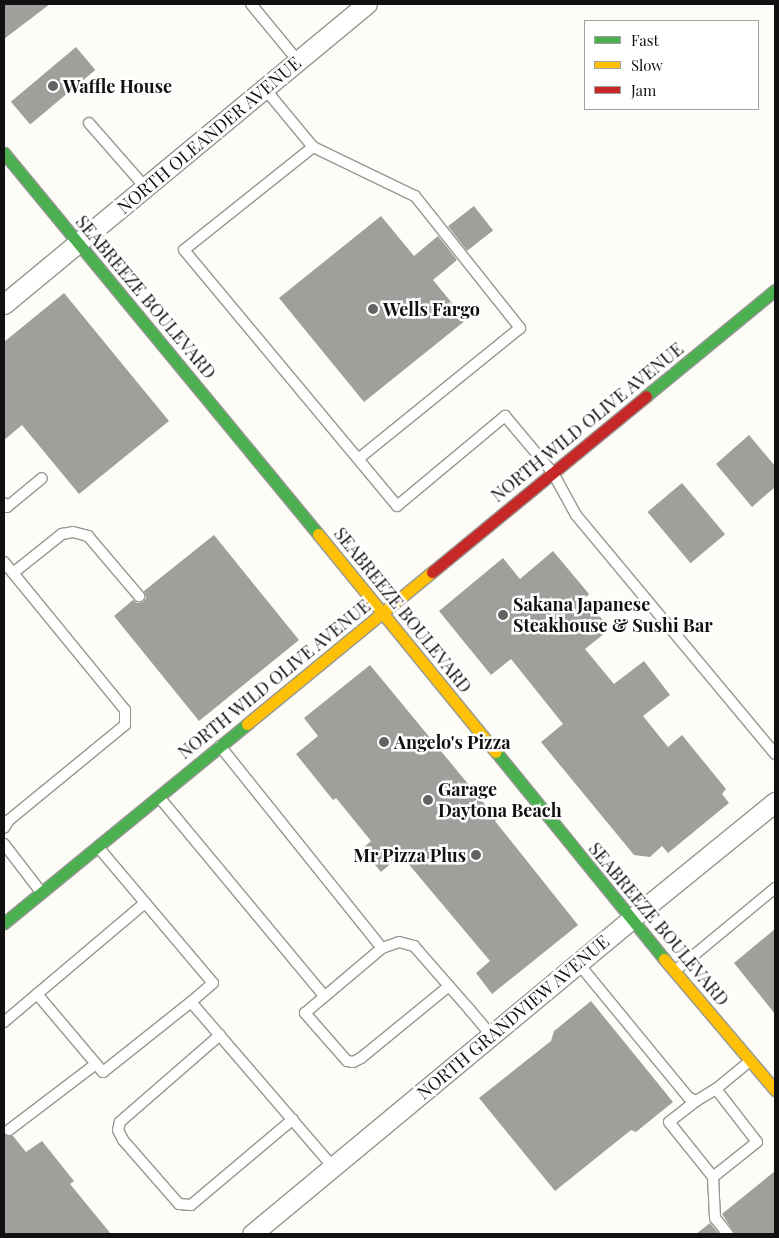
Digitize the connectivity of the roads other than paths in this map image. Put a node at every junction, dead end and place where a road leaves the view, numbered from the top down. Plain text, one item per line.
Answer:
1 (251, 4) edge
2 (359, 6) edge
3 (298, 61) junction
4 (264, 89) junction
5 (89, 123) dead end
6 (313, 146) junction
7 (4, 153) edge
8 (145, 187) junction
9 (79, 242) junction
10 (775, 290) edge
11 (4, 304) edge
12 (358, 459) junction
13 (553, 473) junction
14 (42, 478) dead end
15 (4, 503) edge
16 (4, 562) edge
17 (13, 573) junction
18 (139, 596) dead end
19 (383, 613) junction
20 (220, 746) junction
21 (775, 754) edge
22 (159, 796) junction
23 (775, 802) edge
24 (7, 824) edge
25 (4, 844) edge
26 (98, 846) junction
27 (775, 888) edge
28 (41, 892) junction
29 (145, 903) junction
30 (631, 919) junction
31 (4, 923) edge
32 (382, 948) junction
33 (578, 963) junction
34 (674, 971) junction
35 (450, 986) junction
36 (37, 994) junction
37 (324, 996) junction
38 (191, 1002) junction
39 (4, 1022) edge
40 (220, 1035) junction
41 (491, 1035) junction
42 (750, 1061) junction
43 (96, 1064) junction
44 (716, 1089) junction
45 (775, 1090) edge
46 (696, 1101) junction
47 (293, 1119) junction
48 (9, 1130) dead end
49 (333, 1166) junction
50 (713, 1177) junction
51 (252, 1234) edge
52 (728, 1234) edge

1 - 3 lane
2 - 3 street, NORTH OLEANDER AVENUE
3 - 4 street, NORTH OLEANDER AVENUE
4 - 6 lane
4 - 8 street, NORTH OLEANDER AVENUE
5 - 8 lane
6 - 12 lane
6 - 12 lane
7 - 9 main road, SEABREEZE BOULEVARD
8 - 9 street, NORTH OLEANDER AVENUE
9 - 11 street, NORTH OLEANDER AVENUE
9 - 19 main road, SEABREEZE BOULEVARD
10 - 13 main road, NORTH WILD OLIVE AVENUE
12 - 13 lane
13 - 19 main road, NORTH WILD OLIVE AVENUE
13 - 21 lane
14 - 15 lane
16 - 17 lane
17 - 18 lane
17 - 24 lane
19 - 20 main road, NORTH WILD OLIVE AVENUE
19 - 30 main road, SEABREEZE BOULEVARD
20 - 22 main road, NORTH WILD OLIVE AVENUE
20 - 32 lane
22 - 26 main road, NORTH WILD OLIVE AVENUE
22 - 37 lane
23 - 30 street, NORTH GRANDVIEW AVENUE
25 - 28 lane
26 - 28 main road, NORTH WILD OLIVE AVENUE
26 - 29 lane
27 - 34 lane
28 - 31 main road, NORTH WILD OLIVE AVENUE
29 - 36 lane
29 - 38 lane
30 - 33 street, NORTH GRANDVIEW AVENUE
30 - 34 main road, SEABREEZE BOULEVARD
32 - 35 lane
32 - 37 lane
33 - 41 street, NORTH GRANDVIEW AVENUE
33 - 46 lane
34 - 42 main road, SEABREEZE BOULEVARD
35 - 37 lane
35 - 41 lane
36 - 39 lane
36 - 43 lane
38 - 40 lane
38 - 43 lane
40 - 47 lane
40 - 47 lane
41 - 49 street, NORTH GRANDVIEW AVENUE
42 - 44 lane
42 - 45 main road, SEABREEZE BOULEVARD
43 - 48 lane
44 - 46 lane
44 - 50 lane
46 - 50 lane
47 - 49 lane
49 - 51 street, NORTH GRANDVIEW AVENUE
50 - 52 lane

